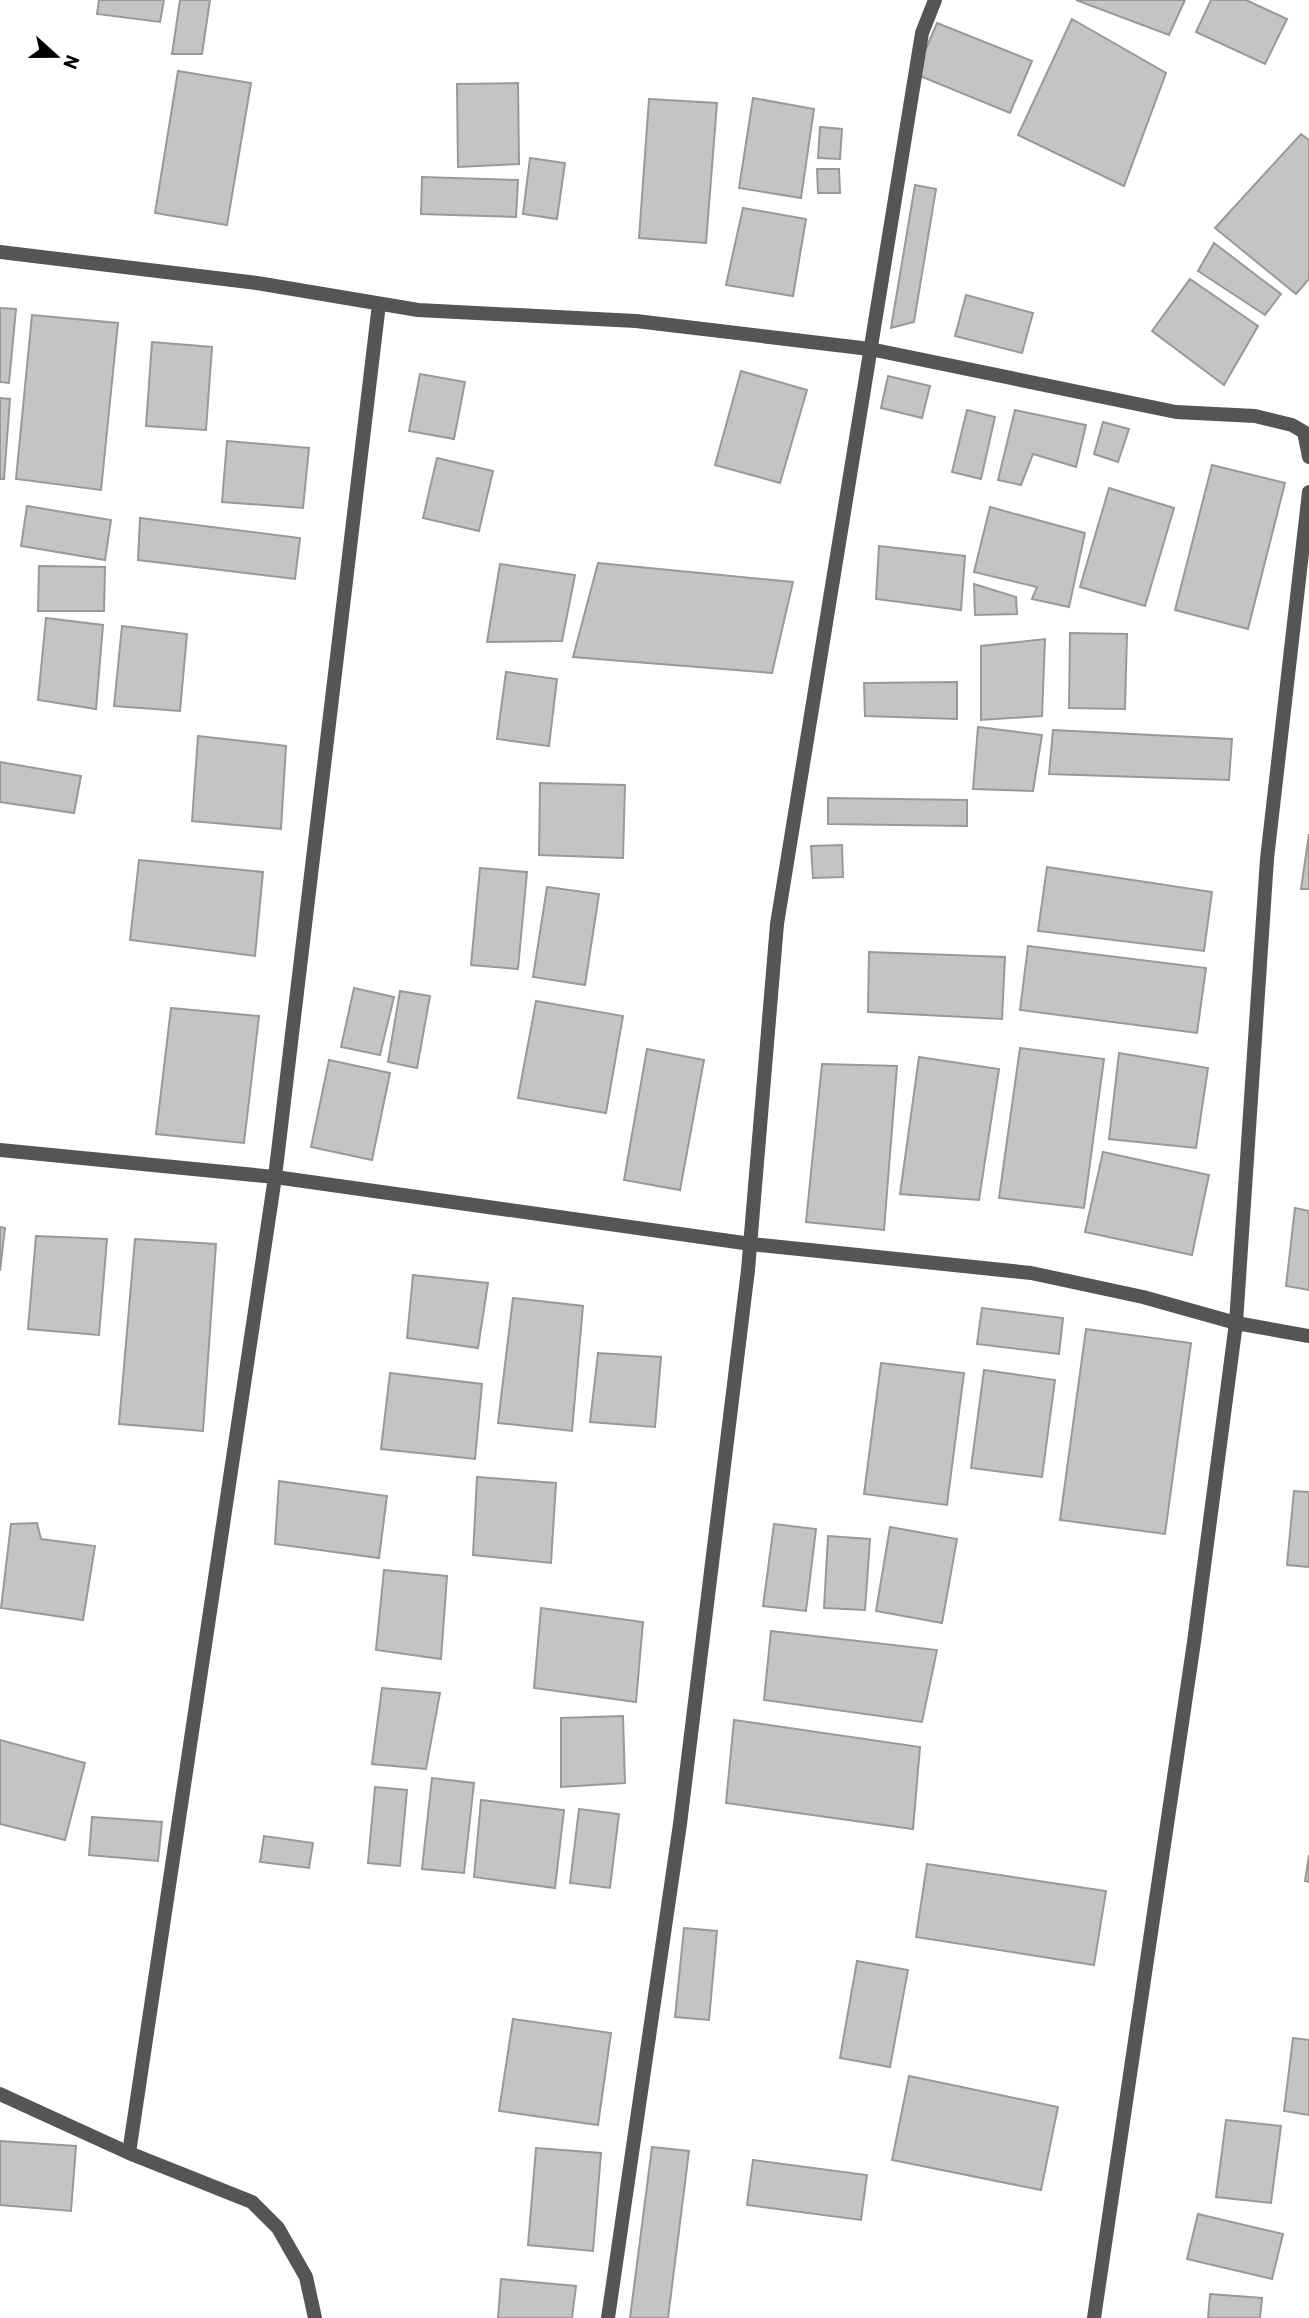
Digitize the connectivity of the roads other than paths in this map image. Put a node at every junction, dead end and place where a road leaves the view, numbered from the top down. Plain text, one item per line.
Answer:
1 (935, 0) edge
2 (0, 251) edge
3 (379, 304) junction
4 (870, 349) junction
5 (1309, 457) edge
6 (1309, 492) edge
7 (0, 1150) edge
8 (275, 1177) junction
9 (751, 1244) junction
10 (1236, 1323) junction
11 (1309, 1336) edge
12 (0, 2094) edge
13 (129, 2153) junction
14 (315, 2318) edge
15 (608, 2318) edge
16 (1094, 2318) edge

1 - 4 street
2 - 3 street
3 - 4 street
3 - 8 street
4 - 5 street
4 - 9 street
6 - 10 street
7 - 8 street
8 - 9 street
8 - 13 street
9 - 10 street
9 - 15 street
10 - 11 street
10 - 16 street
12 - 13 street
13 - 14 street

